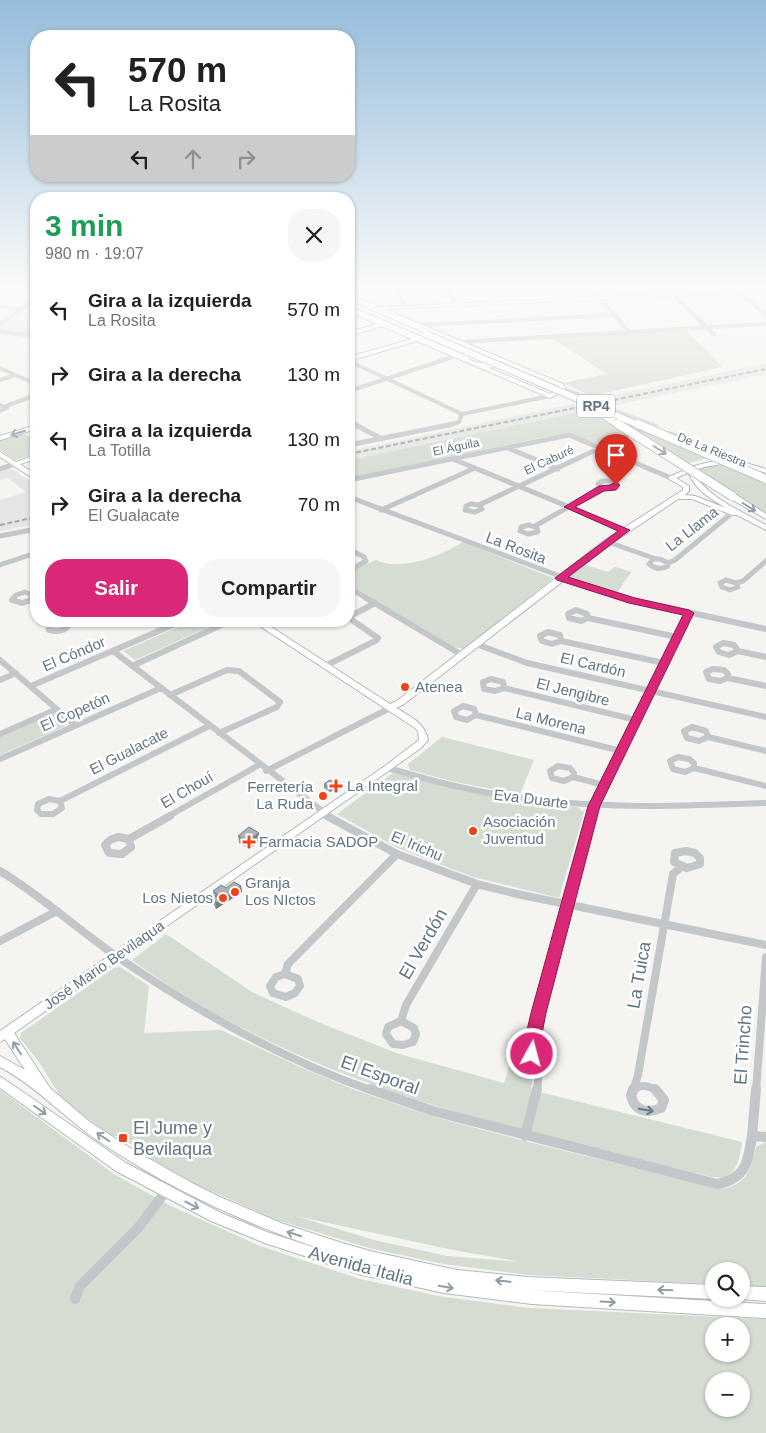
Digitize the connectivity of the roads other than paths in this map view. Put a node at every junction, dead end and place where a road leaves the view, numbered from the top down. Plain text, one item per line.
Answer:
1 (367, 354) edge
2 (452, 354) edge
3 (457, 354) edge
4 (462, 354) edge
5 (464, 354) edge
6 (478, 354) edge
7 (486, 354) edge
8 (456, 356) junction
9 (355, 358) edge
10 (467, 360) junction
11 (355, 363) edge
12 (474, 364) junction
13 (0, 368) edge
14 (15, 375) junction
15 (387, 378) junction
16 (0, 380) edge
17 (30, 381) edge
18 (562, 387) junction
19 (355, 389) edge
20 (550, 396) junction
21 (582, 396) dead end
22 (30, 397) edge
23 (0, 405) edge
24 (6, 406) junction
25 (0, 411) edge
26 (462, 414) junction
27 (355, 425) edge
28 (30, 429) edge
29 (657, 429) joint
30 (0, 438) edge
31 (382, 439) junction
32 (355, 444) edge
33 (507, 447) junction
34 (601, 448) junction
35 (0, 454) edge
36 (452, 458) junction
37 (30, 459) edge
38 (15, 464) junction
39 (747, 464) junction
40 (696, 467) junction
41 (0, 468) edge
42 (475, 468) junction
43 (558, 469) junction
44 (766, 472) edge
45 (30, 474) edge
46 (671, 478) junction
47 (355, 479) edge
48 (766, 479) edge
49 (520, 487) junction
50 (602, 488) dead end
51 (678, 496) junction
52 (355, 501) edge
53 (479, 505) dead end
54 (568, 507) junction
55 (381, 510) junction
56 (732, 513) junction
57 (766, 517) edge
58 (535, 526) dead end
59 (766, 528) edge
60 (30, 530) edge
61 (625, 530) junction
62 (0, 536) edge
63 (608, 542) junction
64 (355, 553) edge
65 (30, 555) edge
66 (656, 559) junction
67 (766, 561) edge
68 (668, 563) junction
69 (0, 565) edge
70 (355, 567) edge
71 (560, 578) junction
72 (736, 583) dead end
73 (355, 591) edge
74 (375, 603) junction
75 (689, 613) junction
76 (355, 614) edge
77 (588, 618) dead end
78 (355, 621) edge
79 (49, 627) edge
80 (69, 627) edge
81 (168, 627) edge
82 (217, 627) edge
83 (265, 627) edge
84 (766, 629) edge
85 (677, 637) junction
86 (561, 641) dead end
87 (476, 644) junction
88 (113, 651) junction
89 (738, 651) dead end
90 (462, 655) junction
91 (766, 657) edge
92 (0, 660) edge
93 (664, 663) junction
94 (132, 666) junction
95 (325, 666) junction
96 (16, 673) junction
97 (728, 678) dead end
98 (0, 680) edge
99 (31, 686) junction
100 (766, 686) edge
101 (161, 688) junction
102 (504, 688) dead end
103 (650, 690) junction
104 (170, 695) junction
105 (390, 708) junction
106 (57, 709) junction
107 (476, 715) dead end
108 (766, 717) edge
109 (636, 720) junction
110 (75, 725) junction
111 (209, 726) junction
112 (219, 733) junction
113 (0, 734) edge
114 (708, 737) dead end
115 (621, 751) junction
116 (766, 751) edge
117 (0, 758) edge
118 (259, 765) junction
119 (388, 768) junction
120 (694, 768) dead end
121 (266, 771) junction
122 (573, 777) dead end
123 (604, 785) junction
124 (766, 786) edge
125 (60, 801) dead end
126 (766, 803) edge
127 (594, 806) junction
128 (322, 813) junction
129 (129, 839) dead end
130 (397, 854) junction
131 (681, 867) dead end
132 (0, 870) edge
133 (477, 884) junction
134 (566, 906) junction
135 (57, 911) junction
136 (664, 925) junction
137 (0, 941) edge
138 (766, 945) edge
139 (117, 957) junction
140 (766, 957) edge
141 (285, 974) dead end
142 (401, 1021) dead end
143 (4, 1035) edge
144 (0, 1061) edge
145 (638, 1075) junction
146 (0, 1082) edge
147 (650, 1086) junction
148 (632, 1092) junction
149 (46, 1093) junction
150 (525, 1136) junction
151 (752, 1136) junction
152 (766, 1137) edge
153 (166, 1192) junction
154 (705, 1292) edge
155 (750, 1293) edge
156 (766, 1294) edge
157 (75, 1299) dead end
158 (766, 1311) edge

1 - 9 street
2 - 8 street
3 - 10 main road
4 -> 57 main road, RP4, bridge
5 - 48 main road, RP4, bridge
6 - 12 main road
7 - 18 street
8 - 10 street
8 - 15 street
10 - 12 street
11 - 15 street
12 - 20 street
13 - 14 street
14 - 16 street
14 - 17 street
15 - 19 street
15 - 26 street
18 - 20 street
18 - 21 street
20 - 26 street
22 - 24 street
23 - 24 street
24 - 25 street
26 - 31 street
27 - 31 street
28 -> 30 street
29 - 34 street, El Caburé
29 - 39 street, De La Riestra
31 - 32 street
33 - 34 street, El Águila
33 - 36 street, El Águila
33 - 43 street
34 - 43 street, El Caburé
34 - 46 street
35 - 38 street
36 - 42 street
36 - 47 street, El Águila
37 - 38 street
38 - 41 street
38 - 45 street
39 - 40 street
39 - 44 street, De La Riestra
40 - 46 street
40 - 59 street
42 - 49 street
42 - 55 street
43 - 49 street, El Caburé
46 - 51 street
49 - 53 street, El Caburé
49 - 54 street
50 - 54 street
51 - 56 street
51 - 61 street
52 - 55 street, La Rosita
54 - 58 street
54 - 61 street
55 - 71 street, La Rosita
56 - 59 street
56 - 68 street, La Llama
60 - 62 street
61 - 63 street
63 - 66 street
63 - 71 street
64 - 70 street
65 - 69 street
66 - 68 street
66 - 68 street
67 - 72 street
71 - 75 street, La Rosita
71 - 87 street
73 - 74 street
74 - 76 street
74 - 90 street
75 - 84 street, La Rosita
75 - 85 street
77 - 85 street
78 - 95 street
79 - 80 street
81 - 88 street, El Cóndor
82 - 94 street
83 - 95 street
85 - 93 street
86 - 93 street
87 - 90 street
87 - 103 street, El Cardón
88 - 94 street, El Irichu
88 - 99 street, El Cóndor
89 - 91 street
90 - 105 street
92 - 96 street
93 - 103 street
94 - 101 street, El Irichu
95 - 105 street
96 - 98 street
96 - 99 street
97 - 100 street
99 - 106 street
101 - 104 street, El Irichu
101 - 110 street, El Copetón
102 - 109 street, El Jengibre
103 - 108 street, El Cardón
103 - 109 street
104 - 111 street, El Irichu
104 - 112 street
105 - 119 street, José Mario Bevilaqua
105 - 121 street
106 - 110 street
106 - 113 street
107 - 115 street, La Morena
109 - 115 street
110 - 117 street, El Copetón
111 - 112 street, El Irichu
111 - 125 street, El Gualacate
112 - 118 street, El Irichu
114 - 116 street
115 - 123 street
118 - 121 street, El Irichu
118 - 129 street, El Chouí
119 - 127 street, Eva Duarte
119 - 128 street, José Mario Bevilaqua
120 - 124 street
121 - 128 street, El Irichu
122 - 123 street
123 - 127 street
126 - 127 street, Eva Duarte
127 - 134 street
128 - 130 street, El Irichu
128 - 139 street, José Mario Bevilaqua
130 - 133 street, El Irichu
130 - 141 street
131 - 136 street, La Tuica
132 - 135 street, El Esporal
133 - 134 street, El Irichu
133 - 142 street, El Verdón
134 - 136 street, El Irichu
134 - 150 street
135 - 137 street
135 - 139 street, El Esporal
136 - 138 street, El Irichu
136 - 145 street, La Tuica
139 - 143 street, José Mario Bevilaqua
139 - 150 street, El Esporal
140 - 151 street, El Trincho
149 -> 143 street
144 - 149 street, Avenida Italia
145 - 147 street
145 - 148 street, La Tuica
146 -> 153 street, Avenida Italia
147 - 148 street
148 -> 147 street
154 -> 149 street, Avenida Italia
150 - 151 street, El Esporal
151 - 152 street
153 - 157 street
153 -> 158 street, Avenida Italia
155 - 156 street

